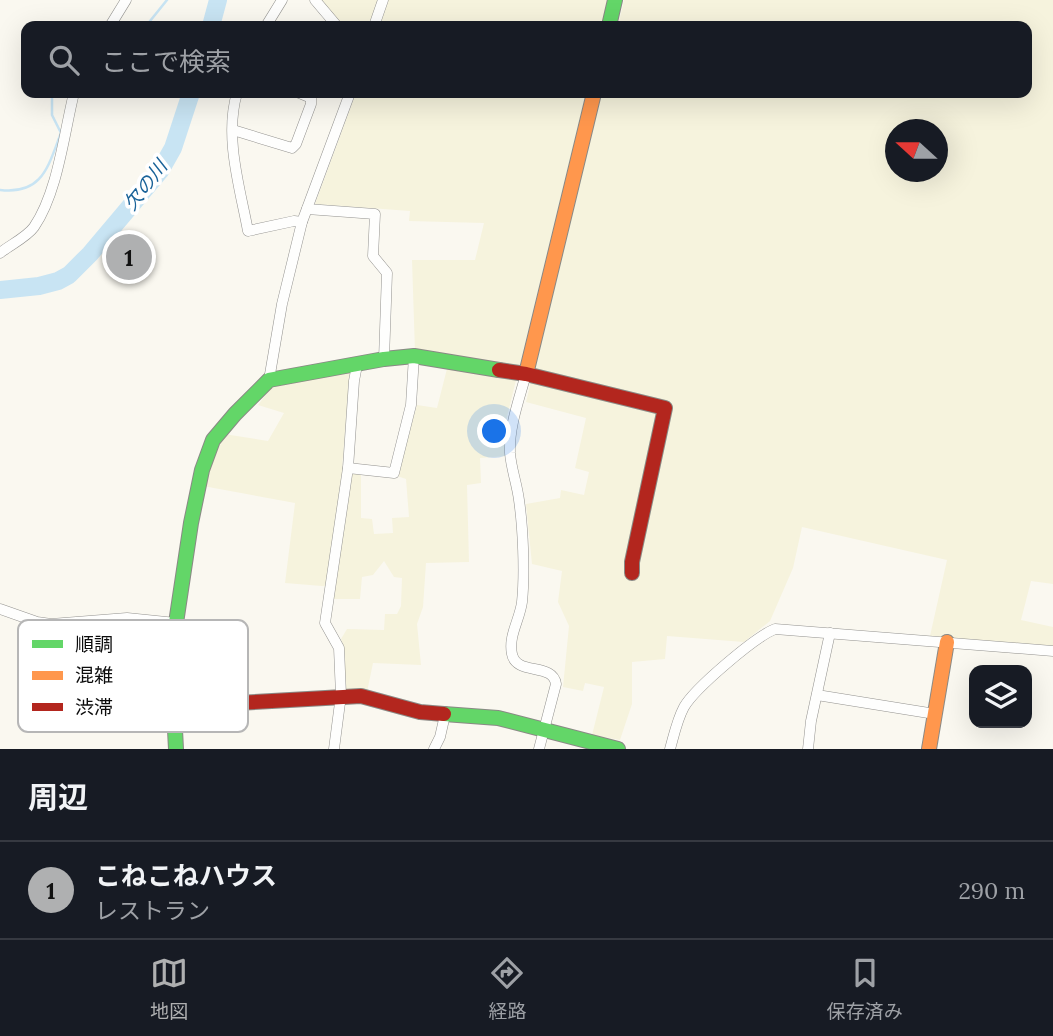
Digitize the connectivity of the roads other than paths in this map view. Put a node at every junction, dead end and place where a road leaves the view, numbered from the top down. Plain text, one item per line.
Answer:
1 (126, 0) edge
2 (282, 0) edge
3 (315, 0) edge
4 (383, 0) edge
5 (615, 0) edge
6 (113, 21) edge
7 (269, 21) edge
8 (333, 21) edge
9 (376, 21) edge
10 (610, 21) edge
11 (73, 98) edge
12 (236, 98) edge
13 (309, 98) edge
14 (347, 98) edge
15 (593, 98) edge
16 (233, 130) junction
17 (307, 209) junction
18 (302, 222) junction
19 (0, 253) edge
20 (414, 356) junction
21 (384, 359) junction
22 (357, 365) junction
23 (526, 374) junction
24 (269, 380) junction
25 (348, 468) junction
26 (632, 573) dead end
27 (0, 610) edge
28 (31, 620) edge
29 (102, 620) edge
30 (147, 620) edge
31 (176, 620) edge
32 (830, 633) junction
33 (947, 642) junction
34 (1053, 651) edge
35 (341, 695) junction
36 (817, 695) junction
37 (248, 702) edge
38 (935, 714) junction
39 (445, 715) junction
40 (545, 731) junction
41 (334, 749) edge
42 (434, 749) edge
43 (539, 749) edge
44 (618, 749) edge
45 (670, 749) edge
46 (808, 749) edge
47 (929, 749) edge

1 - 6 street
2 - 7 street
3 - 8 street
4 - 9 street
5 - 10 street
11 - 19 street
12 - 16 street
13 - 16 street
14 - 17 street
15 - 23 street
16 - 18 street
17 - 18 street
17 - 21 street
18 - 24 street
20 - 21 street
20 - 23 street
20 - 25 street
21 - 22 street
22 - 24 street
22 - 25 street
23 - 26 street
23 - 40 street
24 - 31 street
25 - 35 street
27 - 28 street
29 - 30 street
32 - 33 street
32 - 36 street
32 - 45 street
33 - 34 street
33 - 38 street
35 - 37 street
35 - 39 street
35 - 41 street
36 - 38 street
36 - 46 street
38 - 47 street
39 - 40 street
39 - 42 street
40 - 43 street
40 - 44 street

